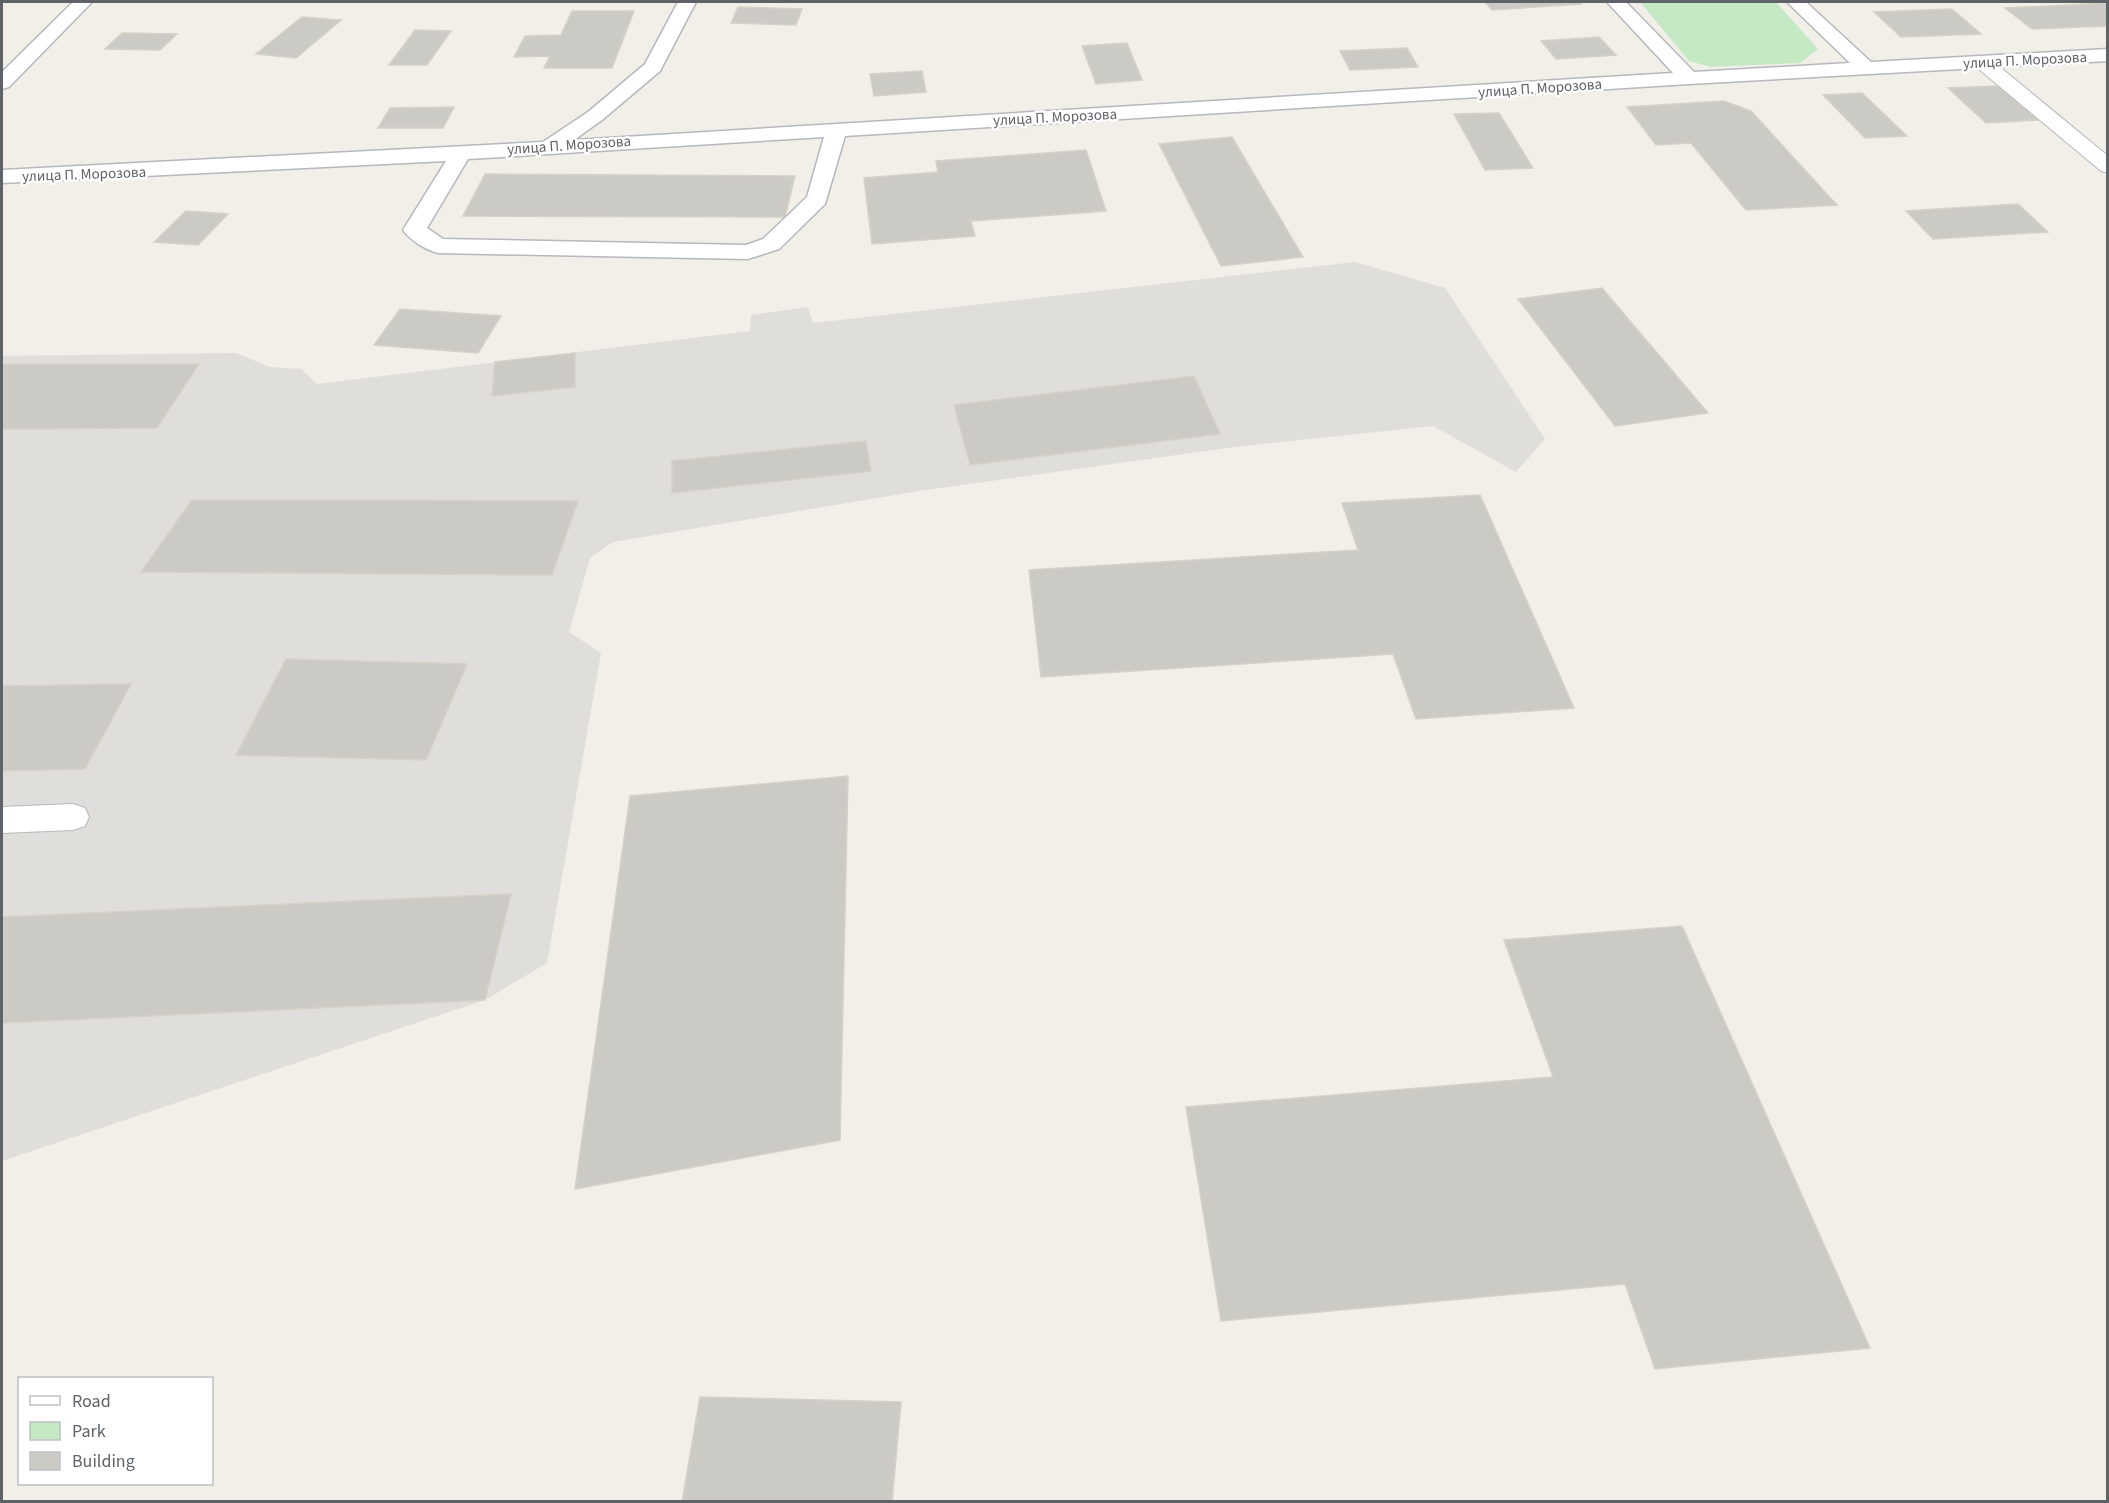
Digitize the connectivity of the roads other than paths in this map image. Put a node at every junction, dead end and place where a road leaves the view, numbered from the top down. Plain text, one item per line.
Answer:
1 (83, 2) edge
2 (687, 2) edge
3 (1616, 2) edge
4 (1796, 2) edge
5 (2108, 55) edge
6 (1982, 62) junction
7 (1866, 68) junction
8 (1689, 78) junction
9 (2, 83) edge
10 (836, 130) junction
11 (551, 146) junction
12 (461, 153) junction
13 (2108, 167) edge
14 (2, 177) edge
15 (73, 817) dead end
16 (2, 820) edge

1 - 9 street
2 - 11 street
3 - 8 street
4 - 7 street
5 - 6 street, улица П. Морозова
6 - 7 street, улица П. Морозова
6 - 13 lane
7 - 8 street, улица П. Морозова
8 - 10 street, улица П. Морозова
10 - 11 street, улица П. Морозова
10 - 12 street
11 - 12 street, улица П. Морозова
12 - 14 street, улица П. Морозова
15 - 16 lane

